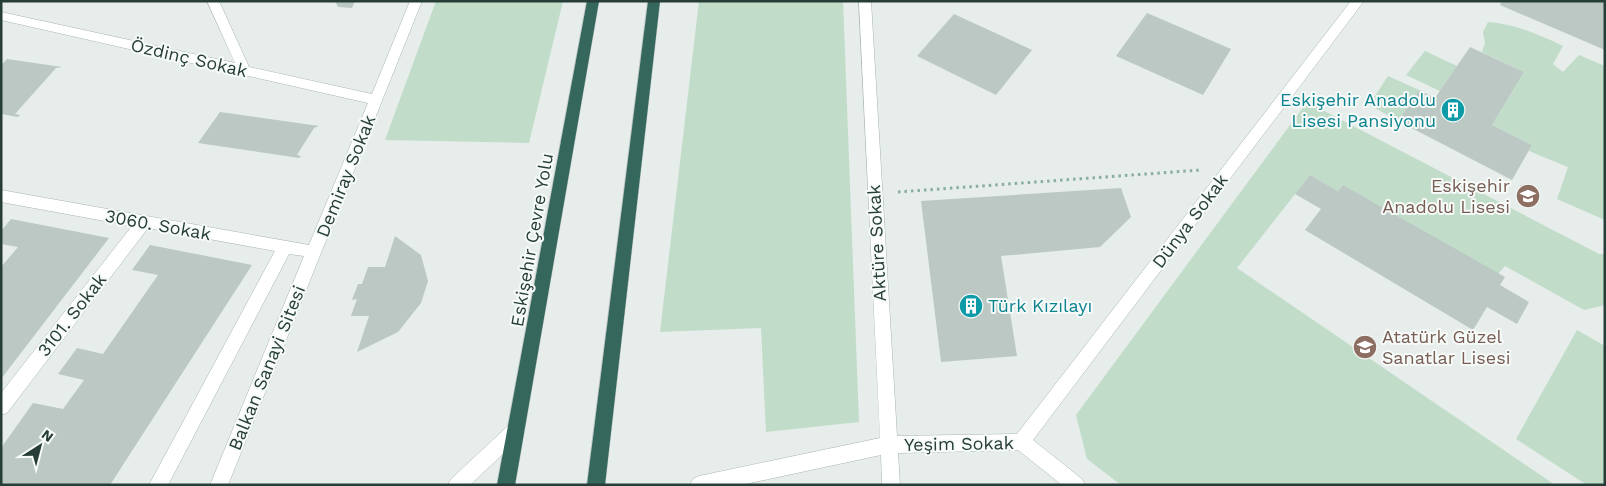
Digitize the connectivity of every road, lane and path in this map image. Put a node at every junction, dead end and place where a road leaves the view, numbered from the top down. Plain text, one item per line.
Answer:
1 (213, 1) edge
2 (416, 1) edge
3 (593, 1) edge
4 (654, 1) edge
5 (865, 1) edge
6 (1358, 1) edge
7 (1, 16) edge
8 (244, 70) junction
9 (377, 100) junction
10 (1231, 168) junction
11 (874, 193) junction
12 (3, 200) edge
13 (143, 223) junction
14 (285, 247) junction
15 (315, 252) junction
16 (1, 407) edge
17 (516, 430) junction
18 (1021, 442) junction
19 (888, 445) junction
20 (158, 485) edge
21 (219, 485) edge
22 (457, 485) edge
23 (506, 485) edge
24 (596, 485) edge
25 (698, 485) edge
26 (891, 485) edge
27 (1076, 485) edge

1 - 8 street
2 - 9 street, Demiray Sokak
3 - 17 highway, Eskişehir Çevre Yolu
4 - 24 highway
5 - 11 street, Aktüre Sokak
6 - 10 street, Dünya Sokak
7 - 8 street, Özdinç Sokak
8 - 9 street, Özdinç Sokak
9 - 15 street, Demiray Sokak
10 - 11 path
10 - 18 street, Dünya Sokak
11 - 19 street, Aktüre Sokak
12 - 13 street, 3060. Sokak
13 - 14 street, 3060. Sokak
13 - 16 street, 3101. Sokak
14 - 15 street, 3060. Sokak
14 - 20 street
15 - 21 street, Balkan Sanayi Sitesi
17 - 22 street
17 - 23 highway, Eskişehir Çevre Yolu
18 - 19 street, Yeşim Sokak
18 - 27 street, Yeşim Sokak
19 - 25 street, Yeşim Sokak
19 - 26 street, Aktüre Sokak

